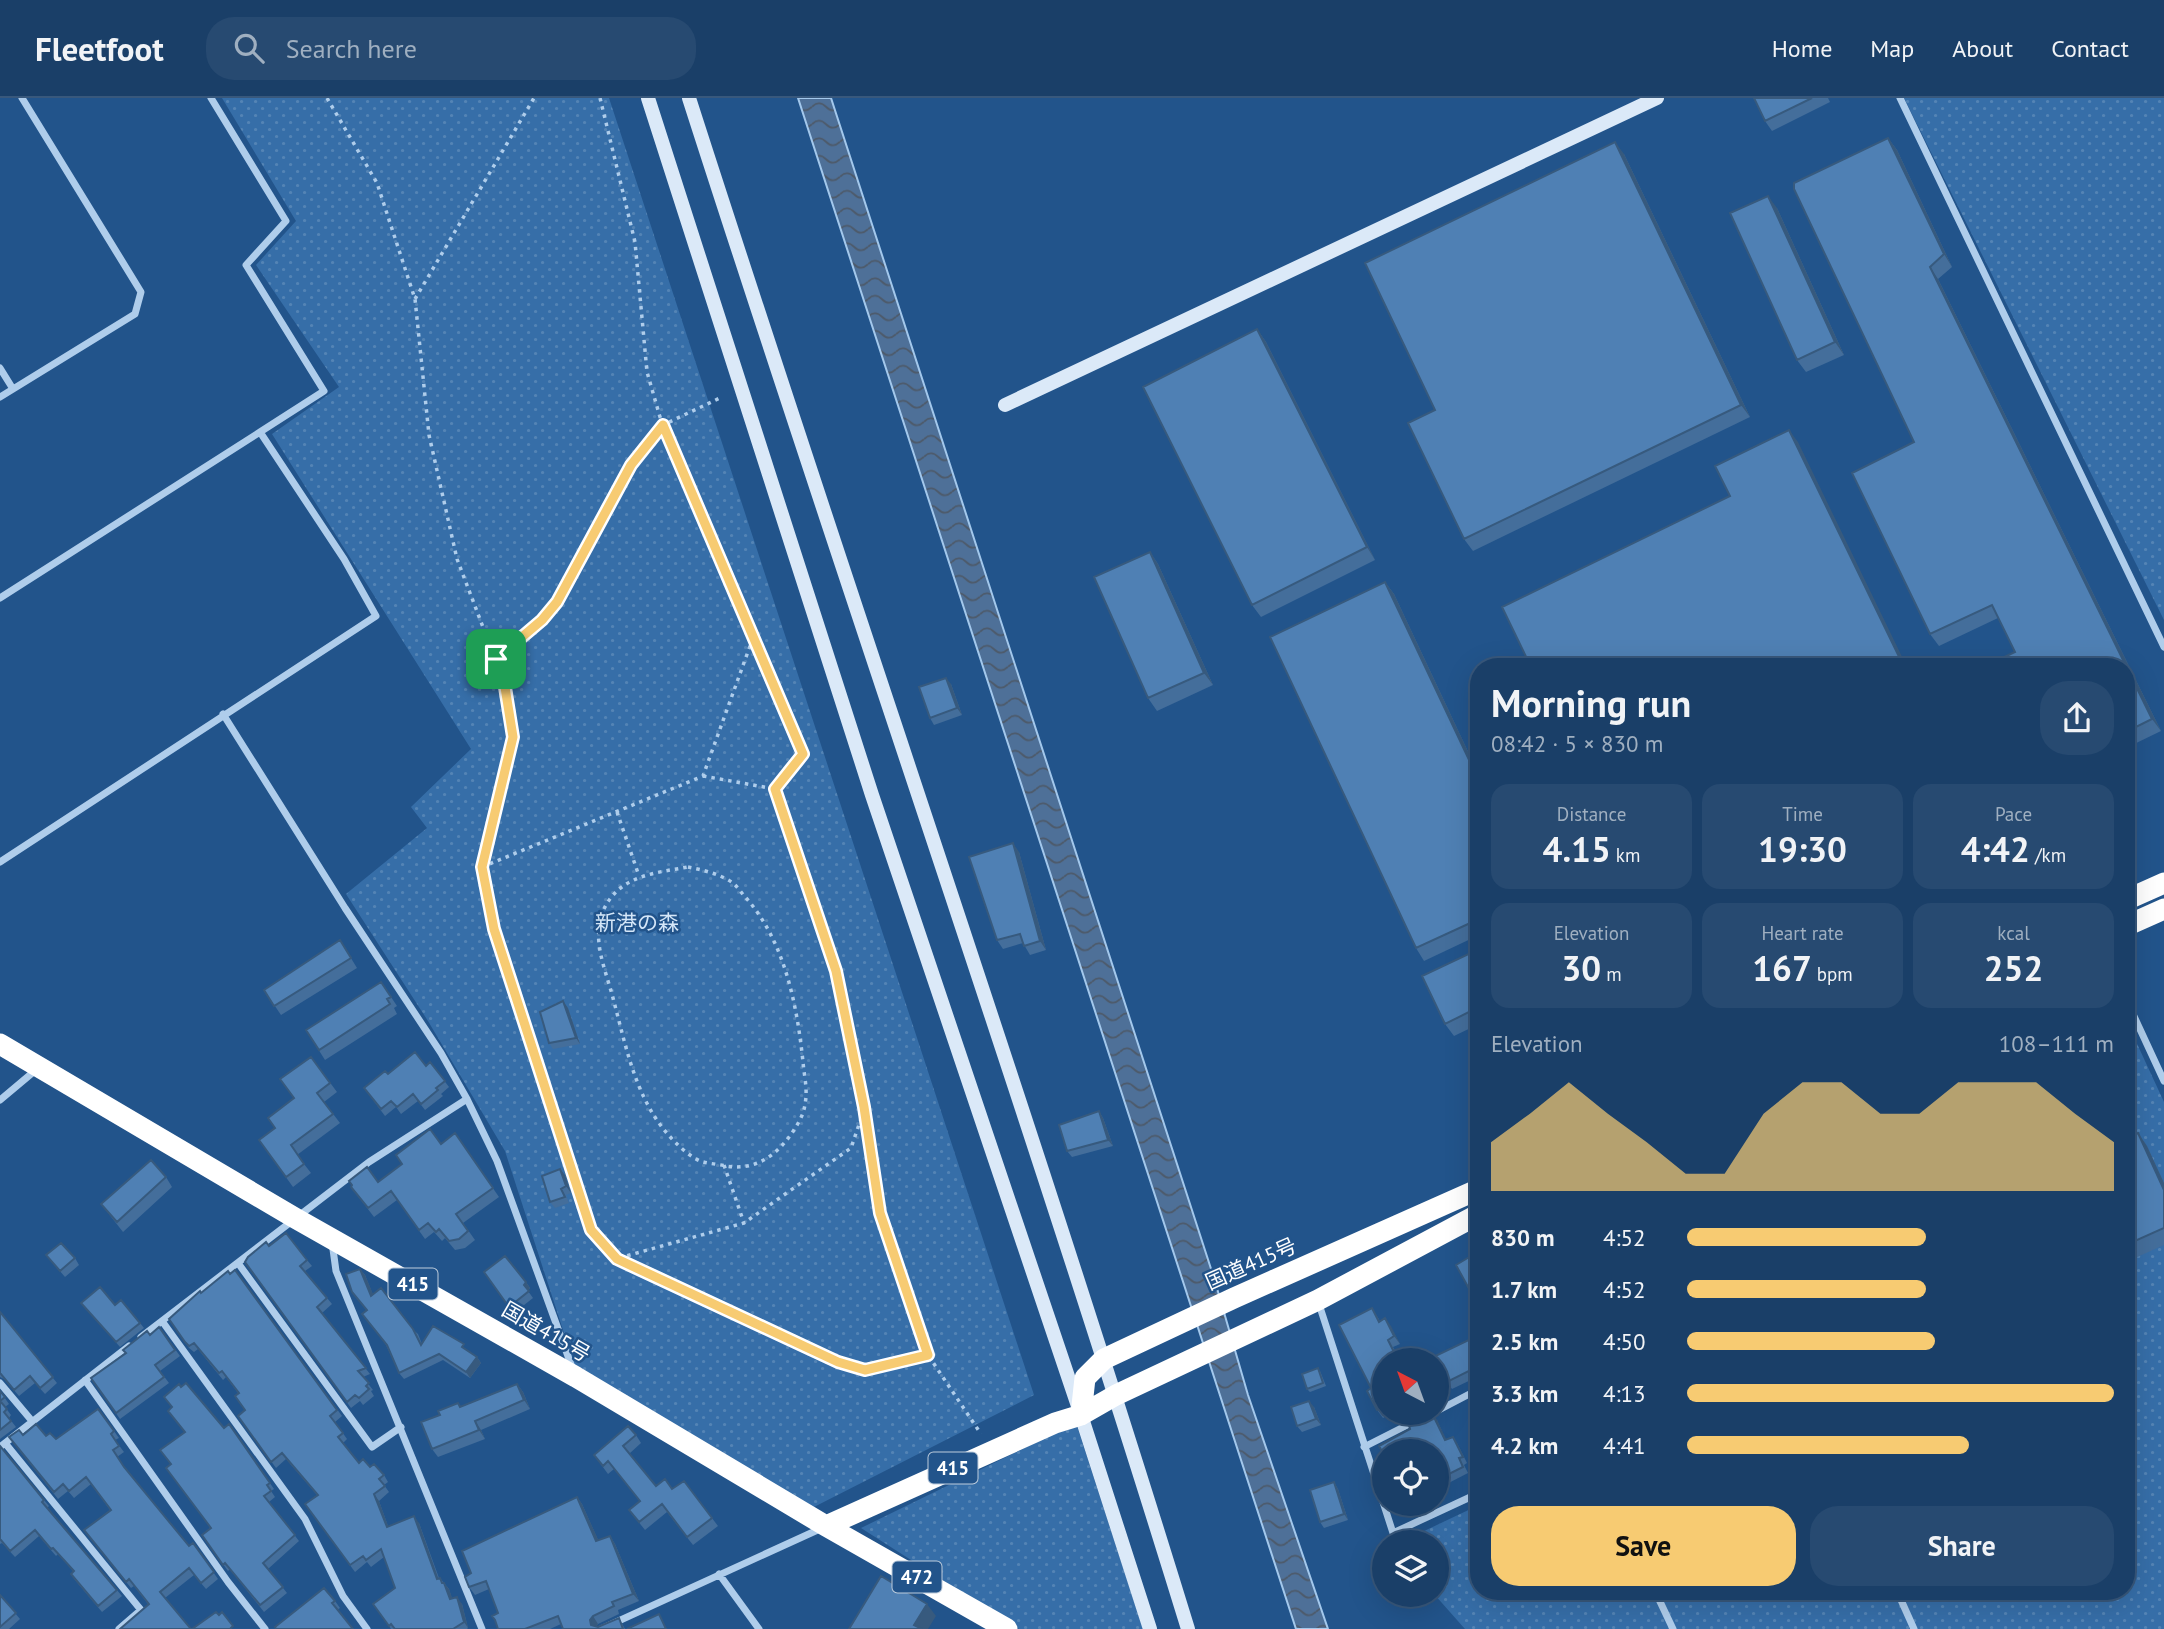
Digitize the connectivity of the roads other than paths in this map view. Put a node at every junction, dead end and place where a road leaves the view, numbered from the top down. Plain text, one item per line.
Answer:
1 (22, 98) edge
2 (211, 98) edge
3 (648, 98) edge
4 (689, 98) edge
5 (1657, 98) edge
6 (1900, 98) edge
7 (0, 368) edge
8 (13, 388) junction
9 (0, 397) edge
10 (1005, 405) dead end
11 (260, 432) junction
12 (0, 598) edge
13 (2164, 647) edge
14 (223, 714) junction
15 (0, 862) edge
16 (2164, 883) edge
17 (2135, 896) edge
18 (2164, 909) edge
19 (2135, 922) edge
20 (2135, 1018) edge
21 (0, 1044) edge
22 (39, 1066) junction
23 (2164, 1081) edge
24 (467, 1099) junction
25 (0, 1100) edge
26 (1470, 1193) edge
27 (295, 1219) junction
28 (1470, 1219) edge
29 (332, 1239) junction
30 (238, 1263) junction
31 (1318, 1300) junction
32 (162, 1321) junction
33 (1104, 1359) junction
34 (576, 1377) junction
35 (85, 1380) junction
36 (0, 1383) edge
37 (1470, 1394) edge
38 (1116, 1395) junction
39 (1449, 1404) edge
40 (1081, 1415) junction
41 (32, 1421) junction
42 (1407, 1425) edge
43 (401, 1427) junction
44 (3, 1445) edge
45 (1364, 1447) junction
46 (1470, 1497) edge
47 (826, 1526) junction
48 (719, 1574) junction
49 (1659, 1600) edge
50 (1900, 1600) edge
51 (119, 1629) edge
52 (265, 1629) edge
53 (367, 1629) edge
54 (482, 1629) edge
55 (601, 1629) edge
56 (759, 1629) edge
57 (1007, 1629) edge
58 (1150, 1629) edge
59 (1188, 1629) edge
60 (1673, 1629) edge
61 (1914, 1629) edge

1 - 8 street
2 - 11 street
3 - 40 street
4 - 33 street
5 - 10 street
6 - 13 street
7 - 8 street
8 - 9 street
11 - 12 street
11 - 14 street
14 - 15 street
14 - 24 street
16 - 17 highway
18 - 19 highway
20 - 23 street
21 - 22 highway, 国道415号 / 415
22 - 25 street
22 - 27 highway, 国道415号 / 415
24 - 27 street
24 - 34 street
26 - 33 highway, 国道415号
27 - 29 highway, 国道415号 / 415
27 - 30 street
28 - 31 highway, 415
29 - 34 highway, 国道415号 / 415
29 - 43 street
30 - 32 street
30 - 43 street
31 - 38 highway, 415
31 - 45 street
32 - 35 street
32 - 53 street
33 - 38 street
33 - 40 highway, 国道415号
34 - 47 highway, 国道415号 / 415
35 - 41 street
35 - 52 street
36 - 41 street
37 - 39 street
38 - 40 highway, 415
38 - 59 street
40 - 47 highway, 415
40 - 58 street
41 - 44 street
42 - 45 street
43 - 54 street
44 - 51 street
45 - 46 street
47 - 48 street
47 - 57 highway, 472
48 - 55 street
48 - 56 street
49 - 60 street
50 - 61 street

